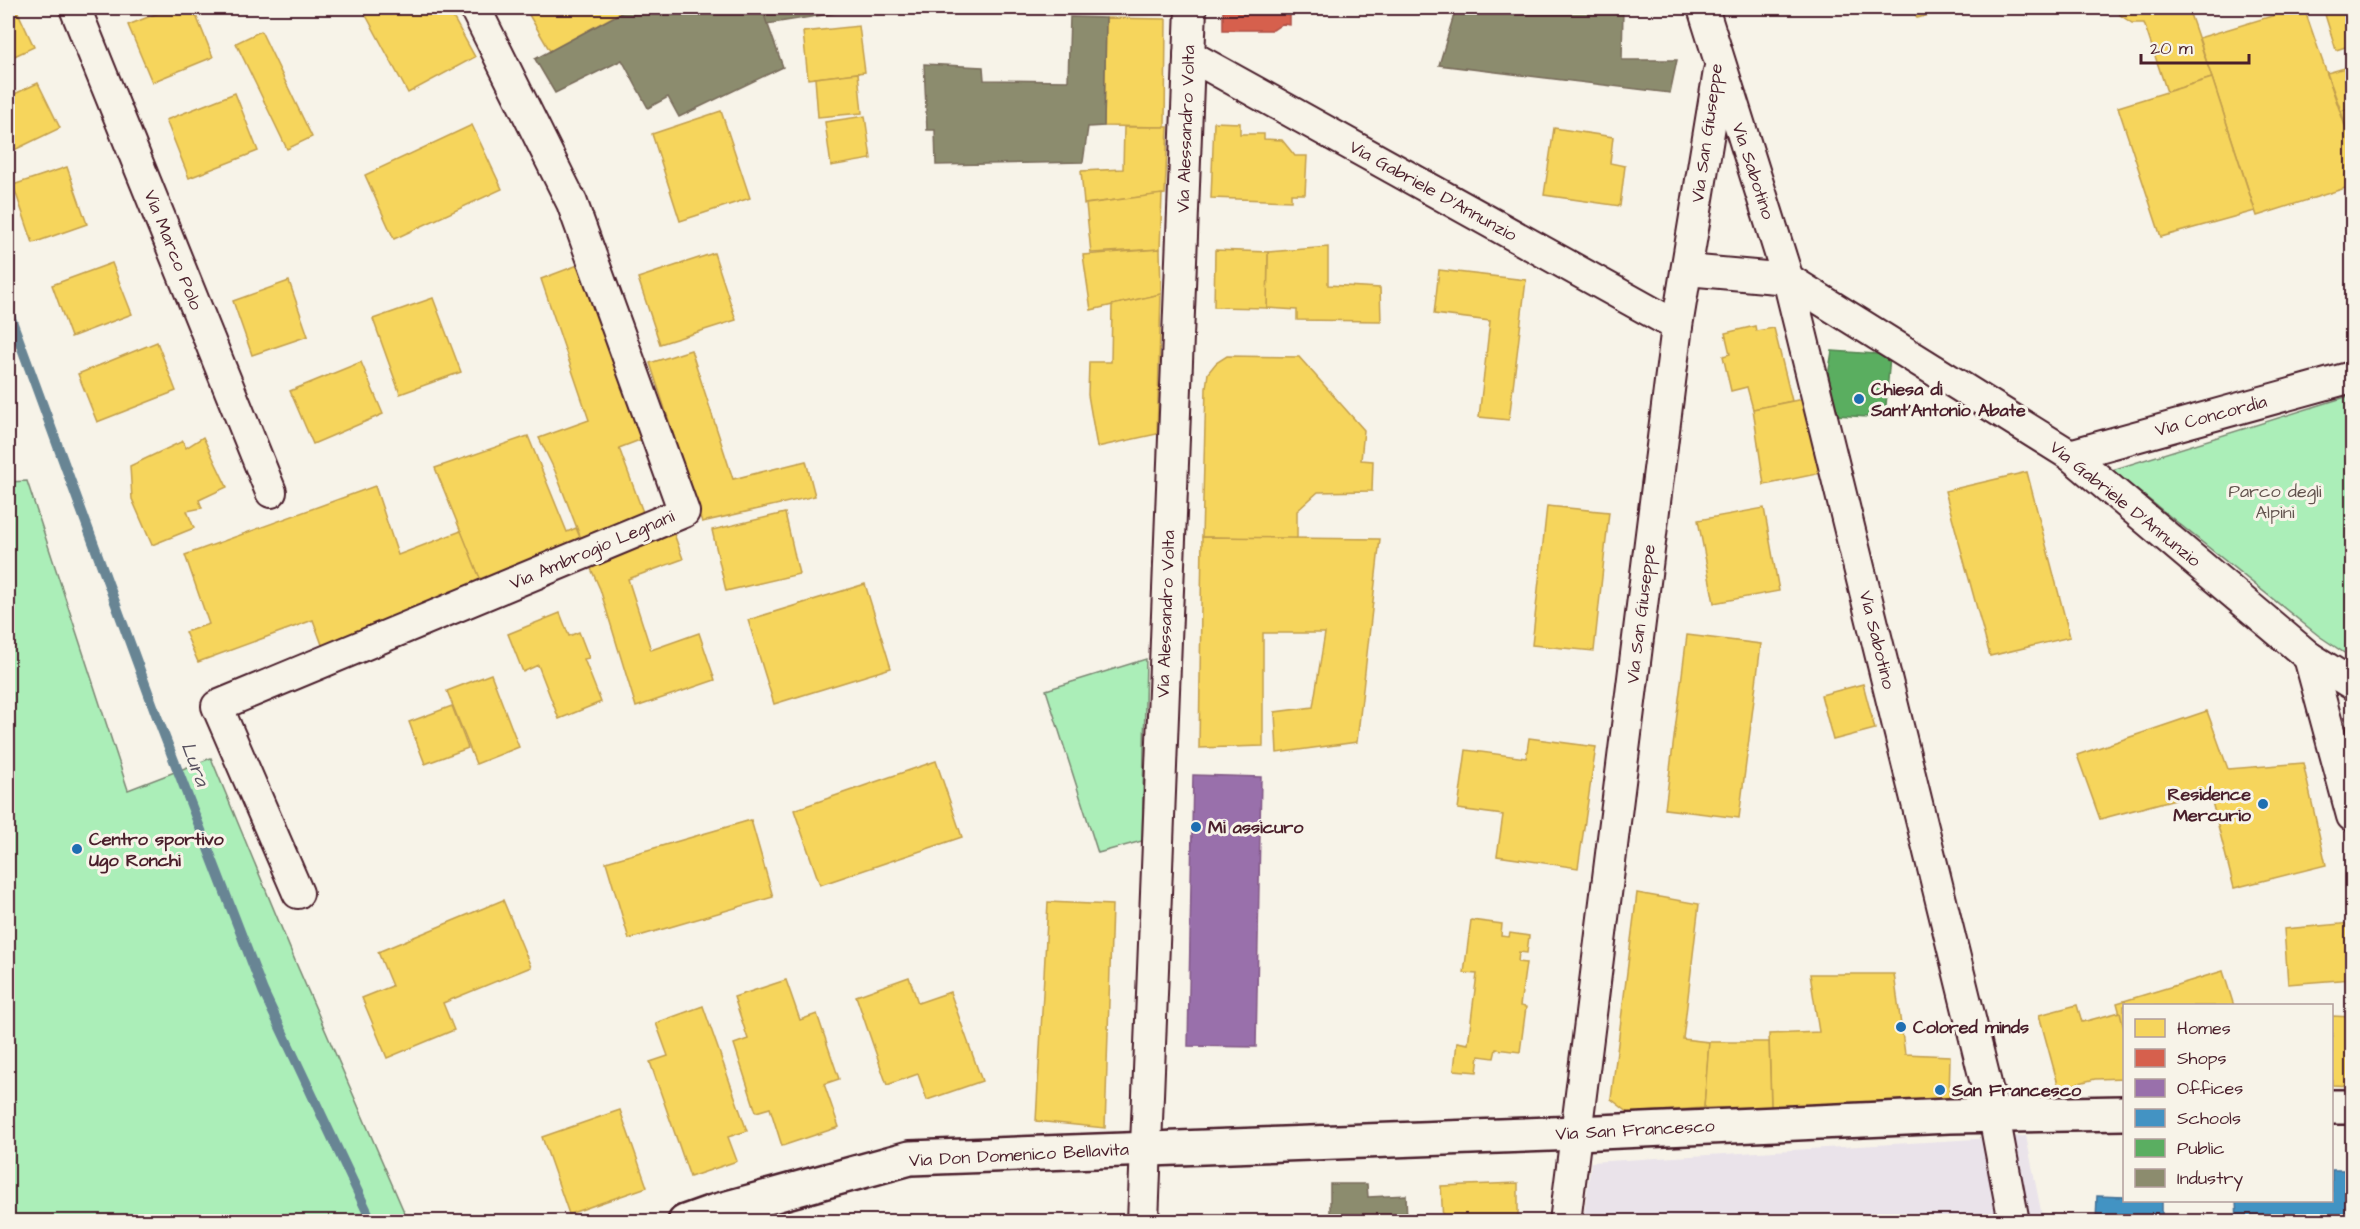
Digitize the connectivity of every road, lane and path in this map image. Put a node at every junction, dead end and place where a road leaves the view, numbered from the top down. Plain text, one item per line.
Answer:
1 (75, 8) edge
2 (475, 8) edge
3 (1191, 8) edge
4 (1703, 8) edge
5 (1721, 8) edge
6 (1189, 55) junction
7 (1719, 65) junction
8 (1687, 270) junction
9 (1788, 279) junction
10 (1677, 326) junction
11 (2352, 377) edge
12 (2070, 455) junction
13 (271, 492) dead end
14 (2309, 657) junction
15 (2352, 684) edge
16 (2352, 816) edge
17 (298, 893) dead end
18 (2333, 1107) edge
19 (2352, 1107) edge
20 (2123, 1113) edge
21 (1994, 1116) junction
22 (1577, 1133) junction
23 (1145, 1148) junction
24 (686, 1221) edge
25 (1143, 1221) edge
26 (1565, 1221) edge
27 (2014, 1221) edge

1 - 13 street, Via Marco Polo
2 - 17 street, Via Ambrogio Legnani
3 - 6 street, Via Alessandro Volta
4 - 7 street
5 - 7 street, Via San Giuseppe
6 - 10 street, Via Gabriele D'Annunzio
6 - 23 street, Via Alessandro Volta
7 - 8 street, Via San Giuseppe
7 - 9 street, Via Sabotino
8 - 9 street, Via Gabriele D'Annunzio
8 - 10 street, Via San Giuseppe
9 - 12 street, Via Gabriele D'Annunzio
9 - 21 street, Via Sabotino
10 - 22 street, Via San Giuseppe
11 - 12 street, Via Concordia
12 - 14 street, Via Gabriele D'Annunzio
14 - 15 street, Via Gabriele D'Annunzio
14 - 16 street
18 - 19 street
20 - 21 street, Via San Francesco
21 - 22 street, Via San Francesco
21 - 27 street, Via Sabotino
22 - 23 street, Via San Francesco
22 - 26 street, Via San Giuseppe
23 - 24 street, Via Don Domenico Bellavita
23 - 25 street, Via Alessandro Volta

